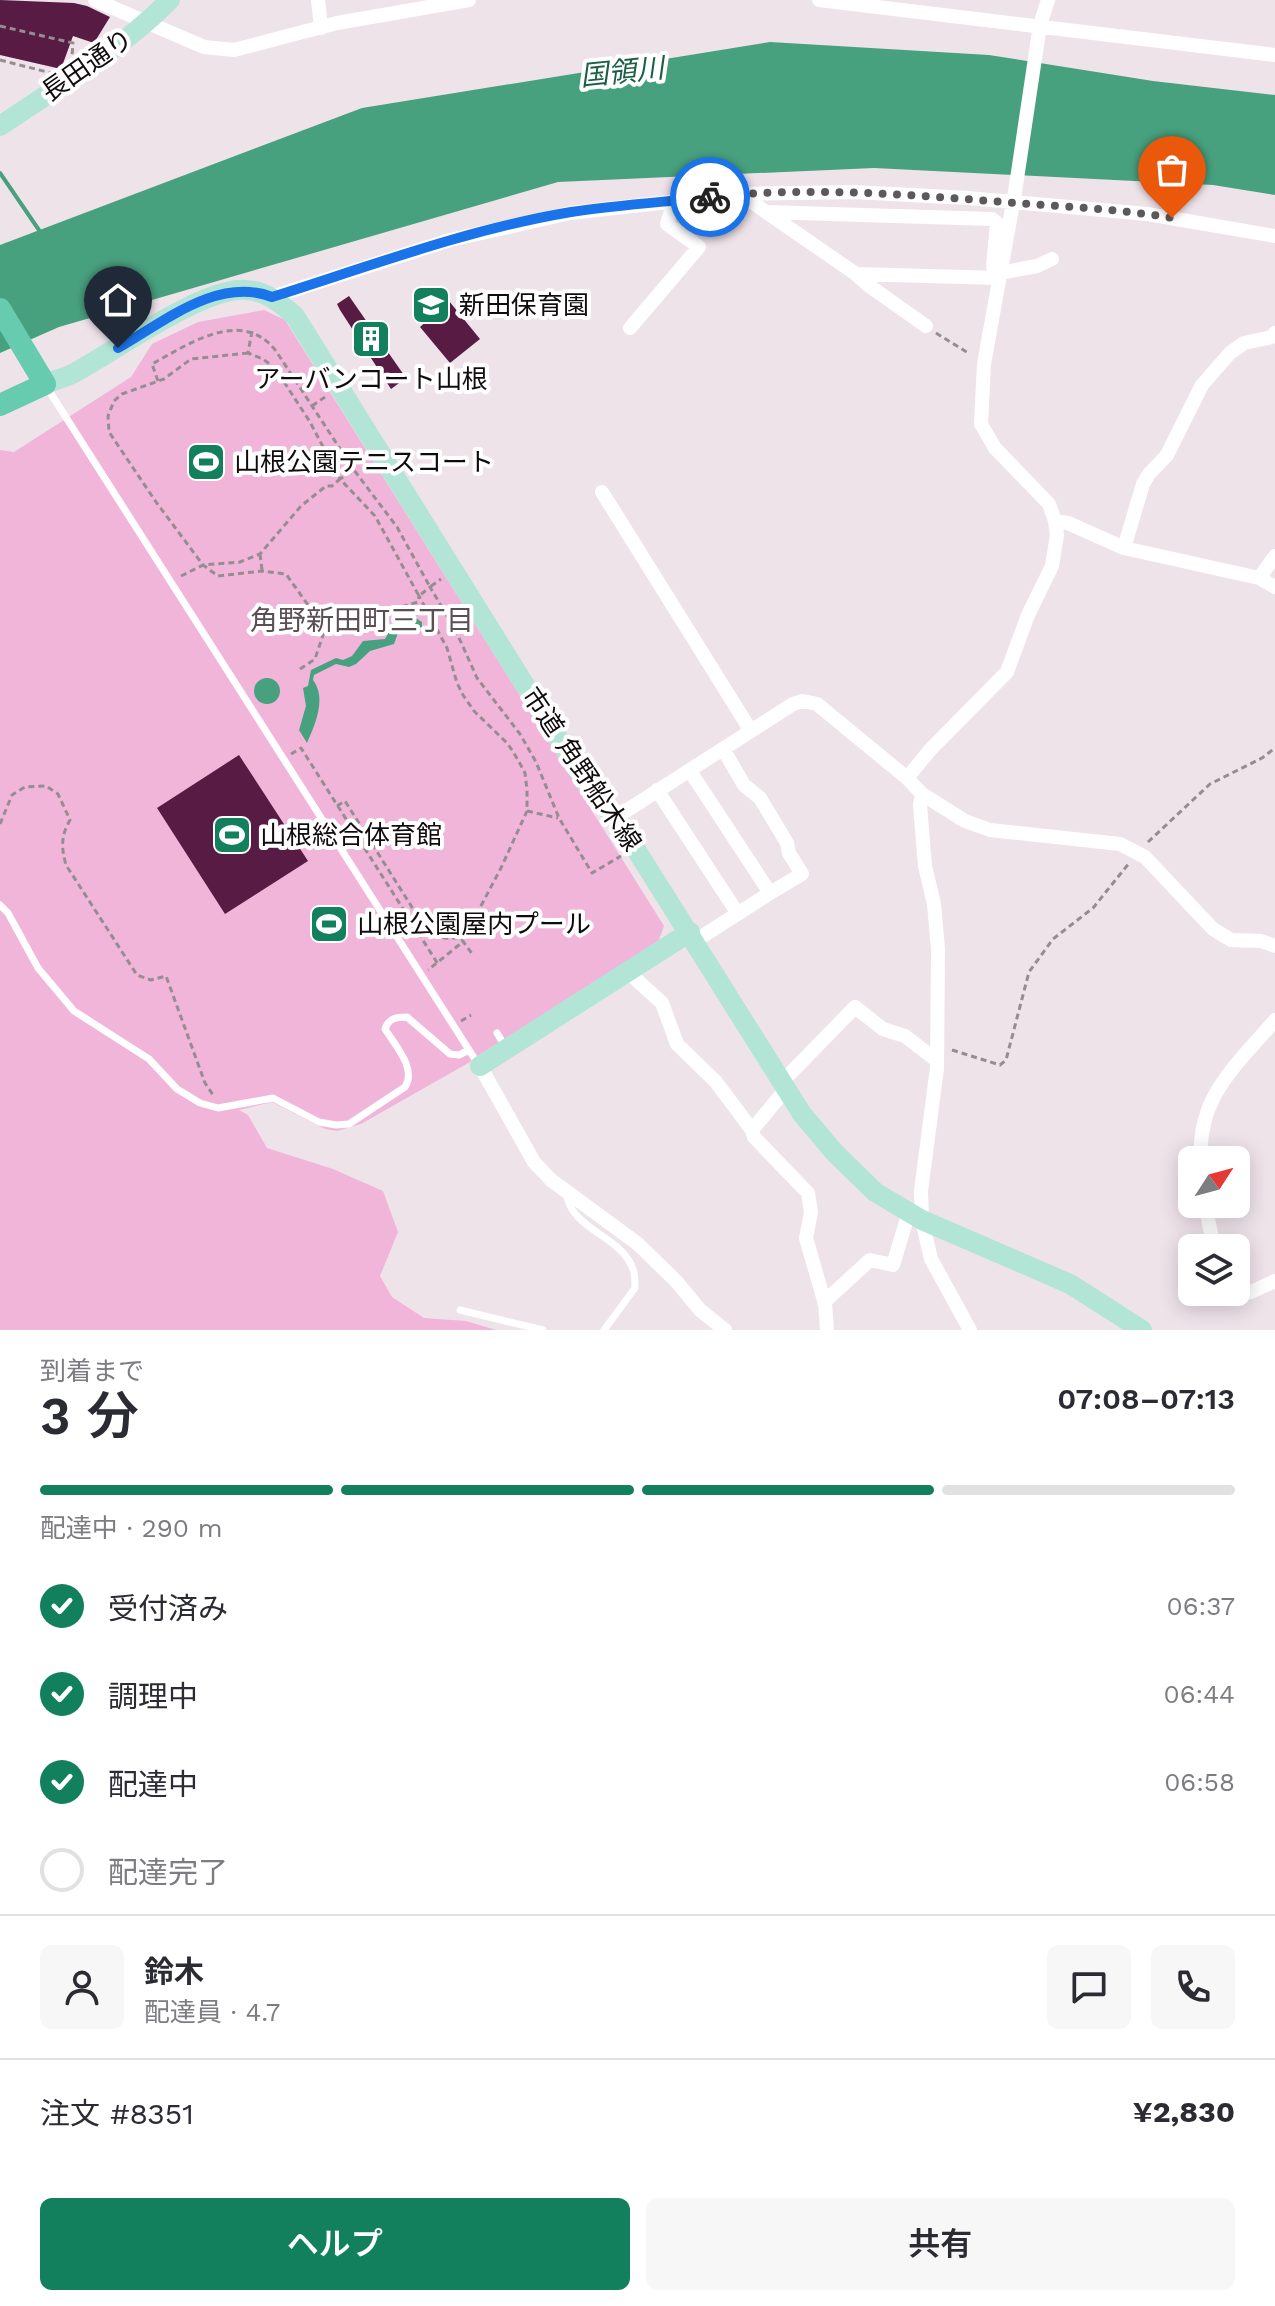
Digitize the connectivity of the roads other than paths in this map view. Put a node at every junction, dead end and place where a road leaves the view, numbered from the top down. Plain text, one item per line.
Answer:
1 (95, 0) edge
2 (170, 0) edge
3 (318, 0) edge
4 (376, 0) edge
5 (469, 0) edge
6 (819, 0) edge
7 (1048, 0) edge
8 (444, 2) edge
9 (881, 4) edge
10 (378, 16) junction
11 (147, 23) junction
12 (321, 28) junction
13 (1040, 30) junction
14 (1275, 44) edge
15 (1249, 52) junction
16 (1275, 55) edge
17 (0, 126) edge
18 (740, 194) junction
19 (1014, 197) junction
20 (674, 201) junction
21 (767, 212) junction
22 (1275, 236) edge
23 (1052, 259) dead end
24 (856, 274) junction
25 (997, 276) junction
26 (272, 297) junction
27 (0, 309) edge
28 (926, 326) road end
29 (630, 328) dead end
30 (1275, 333) edge
31 (45, 384) junction
32 (0, 405) edge
33 (602, 492) dead end
34 (1055, 521) junction
35 (1124, 548) junction
36 (1275, 556) edge
37 (1259, 578) junction
38 (1275, 587) edge
39 (751, 731) junction
40 (723, 749) junction
41 (690, 771) junction
42 (907, 778) junction
43 (657, 790) junction
44 (922, 794) junction
45 (615, 818) junction
46 (770, 893) junction
47 (0, 905) edge
48 (738, 914) junction
49 (692, 937) junction
50 (1275, 946) edge
51 (628, 972) junction
52 (1275, 1020) edge
53 (936, 1052) junction
54 (475, 1058) junction
55 (784, 1086) junction
56 (752, 1130) junction
57 (1202, 1146) edge
58 (566, 1190) junction
59 (915, 1216) junction
60 (1275, 1281) edge
61 (1250, 1292) edge
62 (824, 1302) junction
63 (460, 1310) dead end
64 (543, 1330) edge
65 (604, 1330) edge
66 (725, 1330) edge
67 (827, 1330) edge
68 (970, 1330) edge
69 (1142, 1330) edge

1 - 11 street
2 - 11 street, 長田通り
3 - 12 street
4 - 10 street
5 - 8 street
6 - 9 street
7 - 13 street
8 - 10 street
9 - 13 street
10 - 12 street
11 - 12 street
11 - 17 street, 長田通り
13 - 15 street
13 - 19 street
14 - 15 street
15 - 16 street
18 - 19 street
18 - 20 street
18 - 21 street
19 - 22 street
19 - 25 street
20 - 26 street
20 - 29 street
21 - 24 street
21 - 25 street
23 - 25 street
24 - 25 street
24 - 28 street
25 - 34 street
26 - 31 street
26 - 45 street, 市道 角野船木線
27 - 31 main road
30 - 35 street
31 - 32 main road
31 - 54 lane
33 - 39 street
34 - 35 street
34 - 42 street
35 - 37 street
36 - 37 street
37 - 38 street
39 - 40 street
39 - 42 street
40 - 41 street
40 - 46 street
41 - 43 street
41 - 46 street
42 - 44 street
43 - 45 street
43 - 48 street
44 - 50 street
44 - 53 street
45 - 49 street, 市道 角野船木線
46 - 48 street
47 - 54 lane
48 - 49 street
49 - 51 street
49 - 55 street, 市道 角野船木線
51 - 54 street
51 - 56 street
52 - 57 street
53 - 55 street
53 - 59 street
54 - 58 street
55 - 56 street
55 - 59 street, 市道 角野船木線
56 - 62 street
58 - 65 lane
58 - 66 street
59 - 62 street
59 - 68 street
59 - 69 street, 市道 角野船木線
60 - 61 street
62 - 67 street
63 - 64 lane

